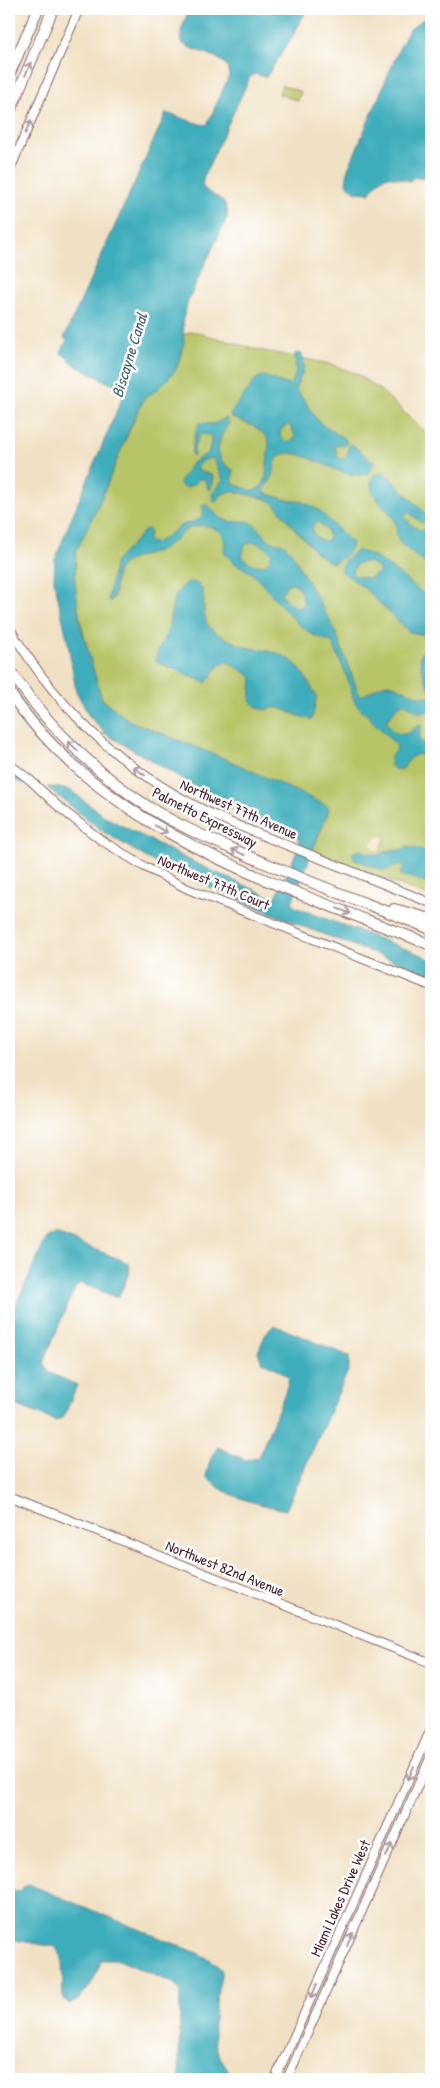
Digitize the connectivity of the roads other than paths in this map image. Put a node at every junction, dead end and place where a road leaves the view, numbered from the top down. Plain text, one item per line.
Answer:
1 (38, 9) edge
2 (54, 9) edge
3 (79, 9) edge
4 (9, 75) edge
5 (9, 114) edge
6 (9, 172) edge
7 (9, 627) edge
8 (9, 669) edge
9 (9, 692) edge
10 (9, 764) edge
11 (431, 903) edge
12 (378, 907) junction
13 (431, 919) edge
14 (431, 929) edge
15 (431, 945) edge
16 (431, 986) edge
17 (9, 1496) edge
18 (431, 1663) edge
19 (431, 1729) edge
20 (431, 1756) edge
21 (275, 2079) edge
22 (287, 2079) edge

1 - 4 highway
5 -> 2 highway
6 -> 3 street
11 -> 7 street, Northwest 77th Avenue
12 -> 8 highway, Palmetto Expressway
9 -> 15 highway, Palmetto Expressway
10 - 16 street, Northwest 77th Court
12 - 13 highway
12 - 14 highway, Palmetto Expressway
17 - 18 street, Northwest 82nd Avenue
19 -> 21 street, Miami Lakes Drive West
22 -> 20 street, Miami Lakes Drive West

